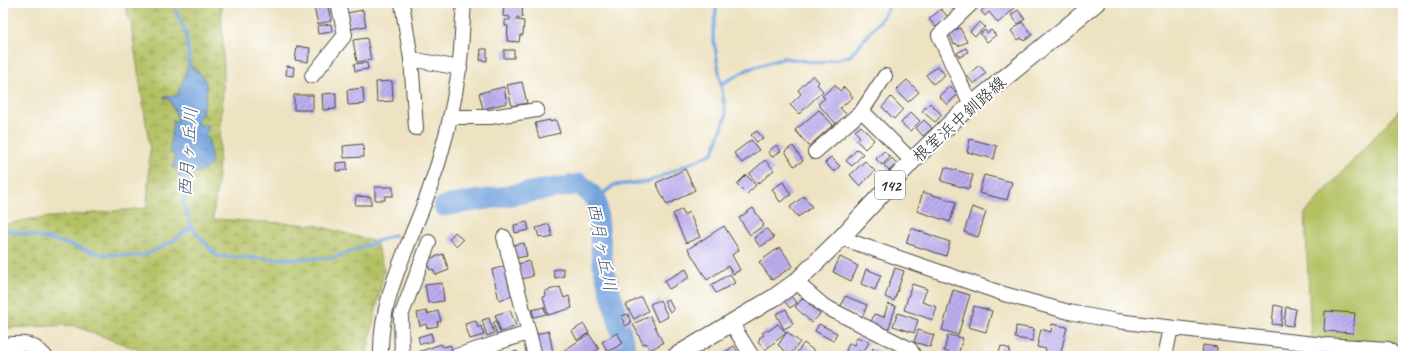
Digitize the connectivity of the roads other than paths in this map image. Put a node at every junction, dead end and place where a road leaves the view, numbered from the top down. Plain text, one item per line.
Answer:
1 (338, 3) edge
2 (402, 3) edge
3 (464, 3) edge
4 (972, 3) edge
5 (1096, 3) edge
6 (411, 59) junction
7 (460, 68) junction
8 (312, 76) dead end
9 (885, 76) dead end
10 (970, 106) junction
11 (537, 110) dead end
12 (862, 111) junction
13 (450, 118) junction
14 (416, 128) dead end
15 (815, 152) dead end
16 (912, 161) junction
17 (504, 236) dead end
18 (841, 238) junction
19 (429, 242) dead end
20 (796, 282) junction
21 (385, 312) junction
22 (401, 316) junction
23 (731, 323) junction
24 (1171, 328) junction
25 (528, 332) junction
26 (3, 345) edge
27 (45, 356) edge
28 (381, 356) edge
29 (402, 356) edge
30 (456, 356) edge
31 (535, 356) edge
32 (676, 356) edge
33 (752, 356) edge
34 (914, 356) edge
35 (1165, 356) edge
36 (1396, 356) edge

1 - 8 street
2 - 6 street
3 - 7 street
4 - 10 street
5 - 10 main road, 根室浜中釧路線 / 142
6 - 7 street
6 - 14 street
7 - 13 street
9 - 12 street
10 - 16 main road, 根室浜中釧路線 / 142
11 - 13 street
12 - 15 street
12 - 16 street
13 - 21 street
16 - 18 main road, 根室浜中釧路線 / 142
17 - 25 street
18 - 20 main road, 根室浜中釧路線 / 142
18 - 24 street
19 - 22 street
20 - 23 main road, 根室浜中釧路線 / 142
20 - 34 street
21 - 22 street
21 - 28 street
22 - 29 street
23 - 32 main road, 根室浜中釧路線 / 142
23 - 33 street
24 - 35 street
24 - 36 street
25 - 30 street
25 - 31 street
26 - 27 street

